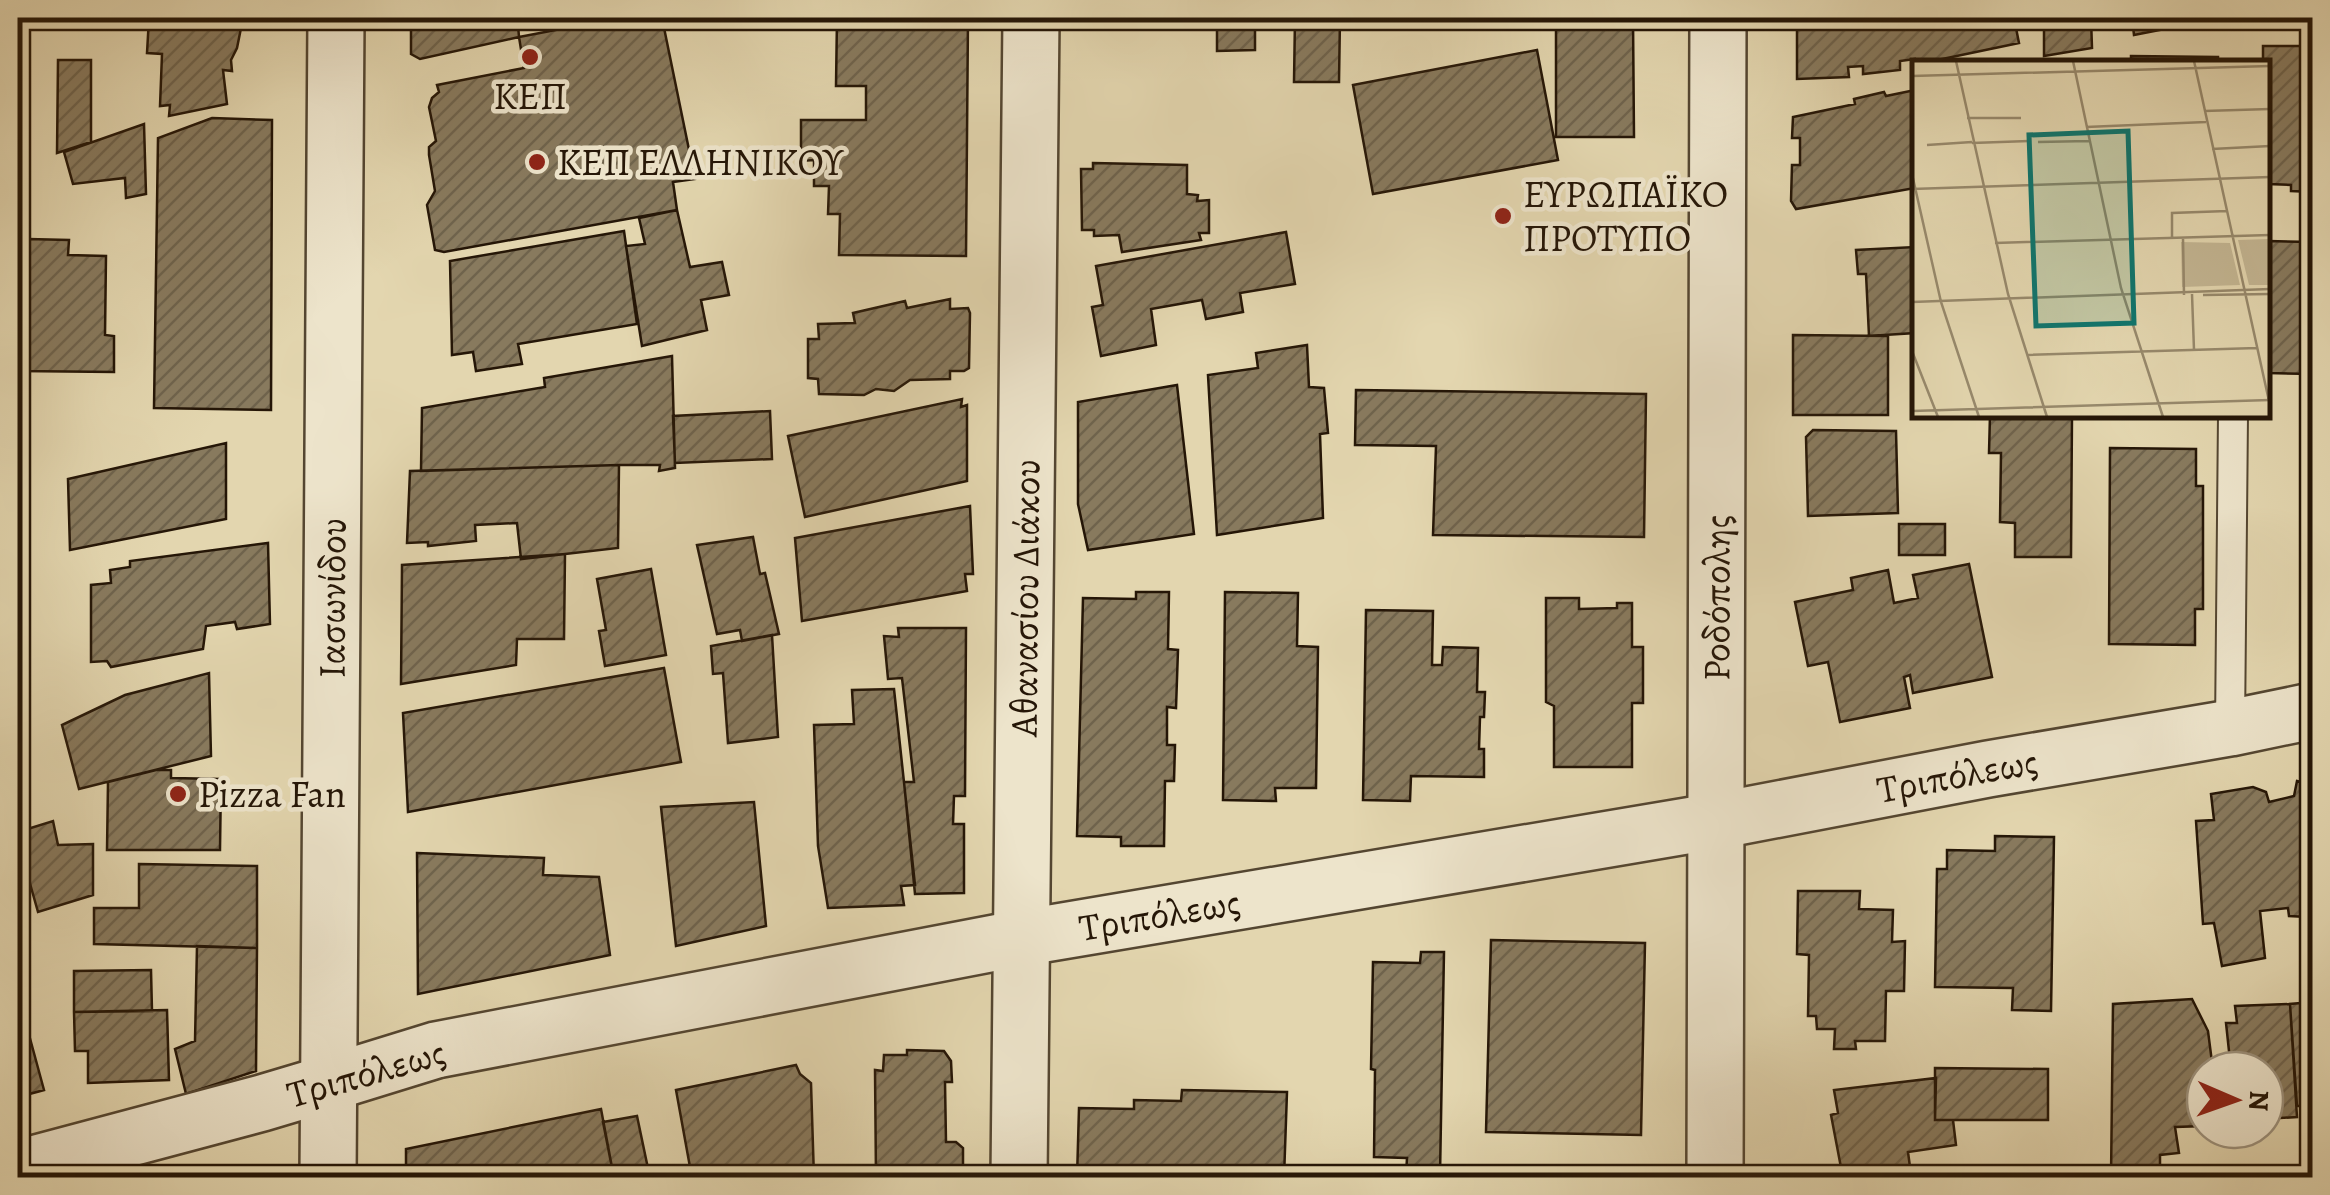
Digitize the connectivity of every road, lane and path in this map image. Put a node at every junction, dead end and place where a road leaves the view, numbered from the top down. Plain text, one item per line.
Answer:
1 (336, 18) edge
2 (1031, 18) edge
3 (1718, 18) edge
4 (2233, 418) edge
5 (2312, 711) edge
6 (2230, 728) junction
7 (1716, 822) junction
8 (1021, 938) junction
9 (328, 1084) junction
10 (18, 1168) edge
11 (328, 1178) edge
12 (1019, 1178) edge
13 (1715, 1178) edge

1 - 9 street, Ιασωνίδου
2 - 8 street, Αθανασίου Διάκου
3 - 7 street, Ροδόπολης
4 - 6 lane
5 - 6 street, Τριπόλεως
6 - 7 street, Τριπόλεως
7 - 8 street, Τριπόλεως
7 - 13 street, Ροδόπολης
8 - 9 street, Τριπόλεως
8 - 12 street, Αθανασίου Διάκου
9 - 10 street, Τριπόλεως
9 - 11 street, Ιασωνίδου

